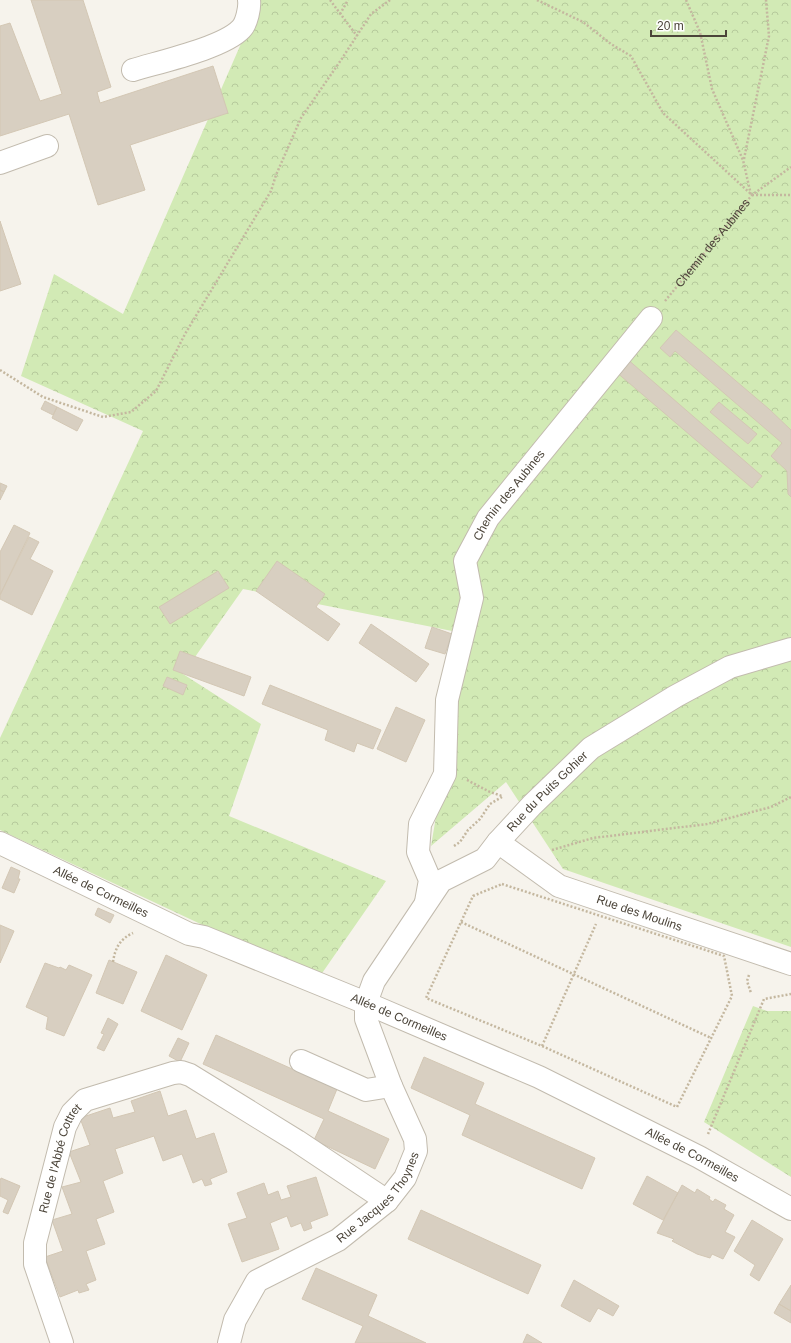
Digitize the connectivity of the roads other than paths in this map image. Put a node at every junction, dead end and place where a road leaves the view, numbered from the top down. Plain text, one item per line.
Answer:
1 (249, 0) edge
2 (133, 70) dead end
3 (47, 146) dead end
4 (0, 163) edge
5 (651, 318) road end
6 (791, 648) edge
7 (498, 842) junction
8 (0, 843) edge
9 (426, 903) junction
10 (791, 964) edge
11 (366, 1003) junction
12 (301, 1062) dead end
13 (391, 1086) junction
14 (387, 1201) junction
15 (791, 1209) edge
16 (62, 1343) edge
17 (229, 1343) edge

1 - 2 street
3 - 4 street
5 - 9 street, Chemin des Aubines
6 - 7 street, Rue du Puits Gohier
7 - 9 street, Rue du Puits Gohier
7 - 10 street, Rue des Moulins
8 - 11 street, Allée de Cormeilles
9 - 11 street, Rue du Puits Gohier
11 - 13 street, Rue Jacques Thoynes
11 - 15 street, Allée de Cormeilles
12 - 13 street
13 - 14 street, Rue Jacques Thoynes
14 - 16 street, Rue de l'Abbé Cottret
14 - 17 street, Rue Jacques Thoynes

